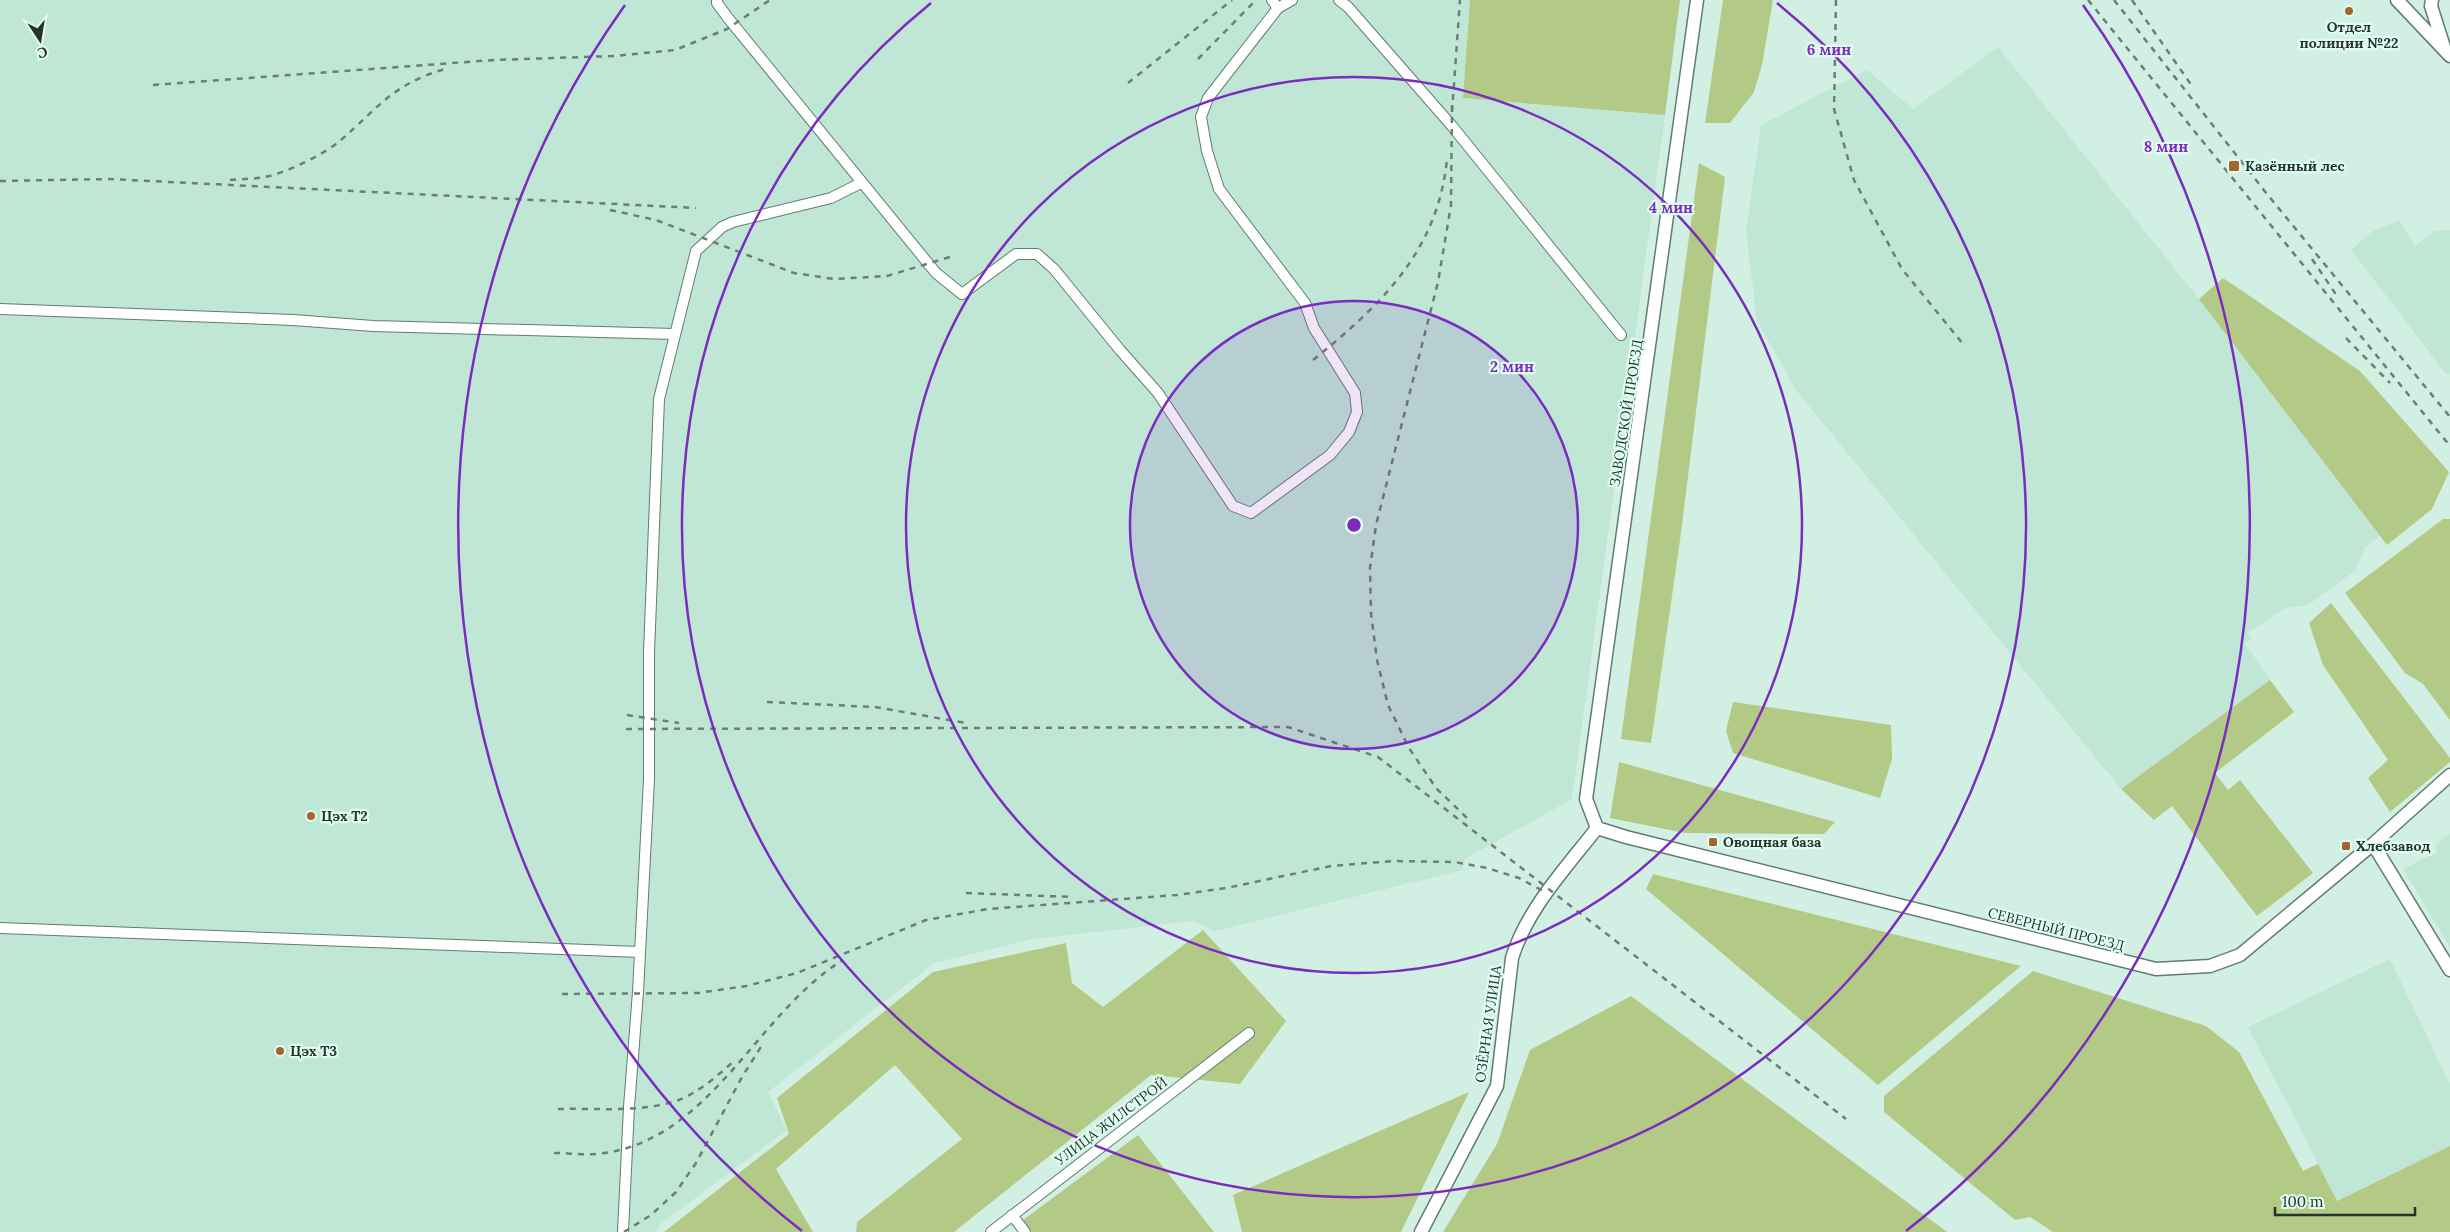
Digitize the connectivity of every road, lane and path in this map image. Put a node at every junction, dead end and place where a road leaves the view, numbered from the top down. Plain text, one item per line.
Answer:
1 (717, 0) edge
2 (1292, 0) edge
3 (1339, 0) edge
4 (1697, 0) edge
5 (2397, 0) edge
6 (2432, 3) edge
7 (1275, 4) edge
8 (2418, 22) junction
9 (2447, 53) edge
10 (861, 183) junction
11 (0, 309) edge
12 (675, 334) junction
13 (1621, 335) dead end
14 (2450, 775) edge
15 (1597, 828) junction
16 (2373, 844) junction
17 (0, 928) edge
18 (640, 952) junction
19 (2450, 970) edge
20 (1249, 1033) dead end
21 (1012, 1215) junction
22 (624, 1232) edge
23 (991, 1232) edge
24 (1025, 1232) edge
25 (1421, 1232) edge

1 - 10 street
2 - 7 street
3 - 13 street
4 - 15 street, ЗАВОДСКОЙ ПРОЕЗД
5 - 8 street
6 - 8 street
6 - 9 street
7 - 10 street
8 - 9 street
10 - 12 street
11 - 12 street
12 - 18 street
14 - 16 street, СЕВЕРНЫЙ ПРОЕЗД
15 - 16 street, СЕВЕРНЫЙ ПРОЕЗД
15 - 25 street, ОЗЁРНАЯ УЛИЦА
16 - 19 street
17 - 18 street
18 - 22 street
20 - 21 street, УЛИЦА ЖИЛСТРОЙ
21 - 23 street, УЛИЦА ЖИЛСТРОЙ
21 - 24 street

